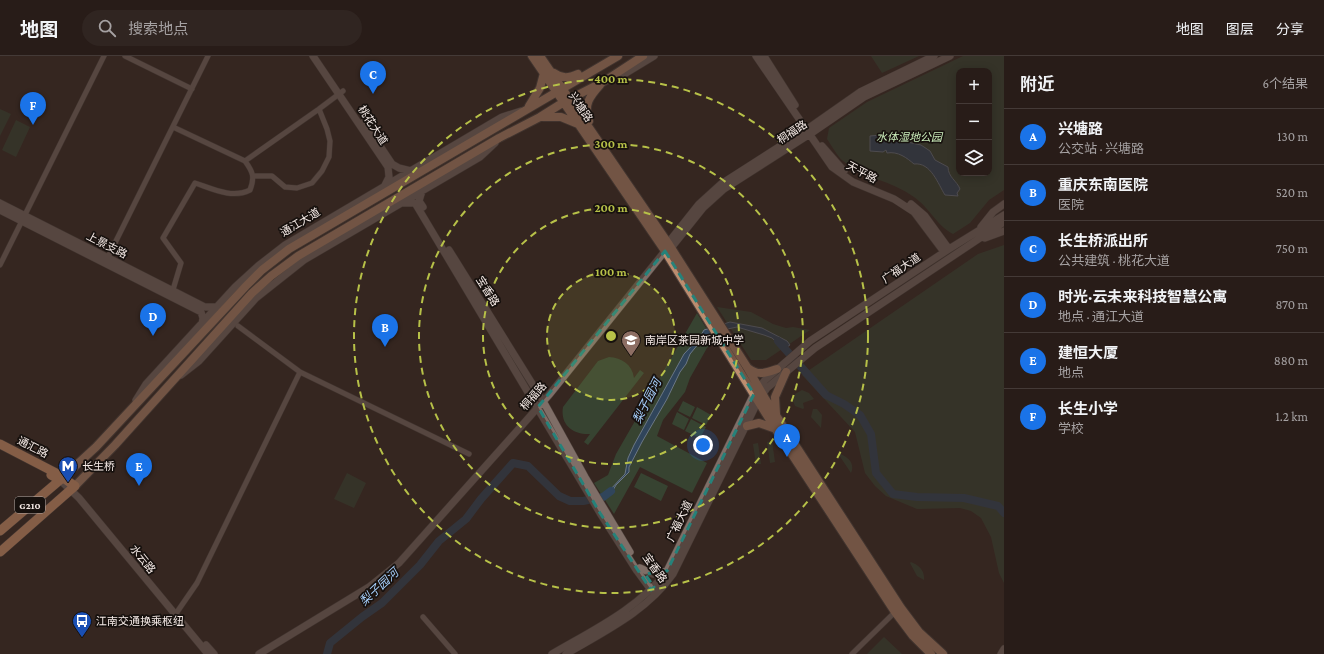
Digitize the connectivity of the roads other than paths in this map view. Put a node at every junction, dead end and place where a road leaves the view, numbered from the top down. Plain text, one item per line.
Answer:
1 (104, 56) edge
2 (125, 56) edge
3 (208, 56) edge
4 (313, 56) edge
5 (318, 56) edge
6 (532, 56) edge
7 (540, 56) edge
8 (618, 56) edge
9 (642, 56) edge
10 (654, 56) edge
11 (756, 56) edge
12 (764, 56) edge
13 (934, 56) edge
14 (950, 56) edge
15 (606, 62) junction
16 (547, 72) junction
17 (603, 82) junction
18 (192, 89) junction
19 (559, 89) junction
20 (341, 92) junction
21 (567, 100) junction
22 (528, 108) junction
23 (319, 109) junction
24 (540, 117) junction
25 (579, 125) junction
26 (174, 127) junction
27 (810, 131) junction
28 (593, 132) junction
29 (499, 138) junction
30 (245, 161) junction
31 (390, 165) junction
32 (411, 171) junction
33 (253, 176) junction
34 (385, 185) junction
35 (422, 190) junction
36 (417, 202) junction
37 (0, 203) edge
38 (401, 203) junction
39 (1004, 204) edge
40 (0, 210) edge
41 (1004, 215) edge
42 (23, 218) junction
43 (1004, 222) edge
44 (978, 230) junction
45 (1004, 231) edge
46 (977, 240) junction
47 (668, 247) junction
48 (946, 251) junction
49 (106, 260) junction
50 (0, 265) edge
51 (172, 293) junction
52 (217, 308) junction
53 (203, 309) junction
54 (240, 318) junction
55 (238, 326) junction
56 (199, 327) junction
57 (227, 331) junction
58 (725, 340) junction
59 (189, 346) junction
60 (747, 367) junction
61 (777, 369) junction
62 (789, 370) junction
63 (300, 372) junction
64 (169, 386) junction
65 (759, 394) junction
66 (541, 404) junction
67 (129, 412) junction
68 (776, 415) junction
69 (746, 426) junction
70 (776, 430) junction
71 (105, 438) junction
72 (0, 444) edge
73 (115, 445) junction
74 (0, 449) edge
75 (470, 454) dead end
76 (62, 479) junction
77 (73, 488) junction
78 (34, 502) junction
79 (603, 511) junction
80 (43, 515) junction
81 (0, 531) edge
82 (0, 552) edge
83 (640, 568) junction
84 (667, 571) junction
85 (655, 590) junction
86 (895, 612) junction
87 (176, 613) junction
88 (423, 617) dead end
89 (1004, 649) edge
90 (208, 654) edge
91 (214, 654) edge
92 (259, 654) edge
93 (455, 654) edge
94 (552, 654) edge
95 (566, 654) edge
96 (852, 654) edge
97 (931, 654) edge
98 (943, 654) edge
99 (1001, 654) edge

1 - 42 street
2 - 18 street
3 - 18 street
4 - 20 street, 桃花大道
5 - 20 street, 桃花大道
6 - 16 main road
7 - 16 main road
8 - 15 main road, 通江大道
9 - 17 main road
10 - 17 street
11 - 27 street, 天平路
12 - 27 street, 天平路
13 - 27 street, 桐福路
14 - 27 street, 桐福路
15 - 16 main road
15 - 19 main road, 通江大道
16 - 19 main road, 兴塘路
16 - 22 main road
17 - 21 main road
17 - 28 main road
18 - 26 street
19 - 21 main road, 兴塘路
19 - 22 main road, 通江大道
20 - 23 street
20 - 31 street, 桃花大道
21 - 24 main road
21 - 25 main road, 兴塘路
21 - 28 main road, 兴塘路
22 - 32 street, 通江大道
22 - 59 main road, 通江大道
23 - 30 street
23 - 33 street
24 - 25 main road
24 - 29 main road
25 - 47 main road, 兴塘路
26 - 30 street
26 - 49 street
27 - 47 street, 桐福路
27 - 48 street, 天平路
28 - 47 main road, 兴塘路
29 - 35 street
29 - 64 main road
30 - 33 street
31 - 32 street
31 - 34 street
32 - 34 street, 通江大道
33 - 51 street
34 - 52 street, 通江大道
35 - 36 street
35 - 38 street
36 - 38 street
36 - 66 street, 宝香路
37 - 42 street, 上景支路
38 - 54 street
39 - 44 street
40 - 42 street, 上景支路
41 - 44 street, 广福大道
42 - 49 street, 上景支路
42 - 50 street
43 - 46 street, 广福大道
44 - 48 street, 广福大道
45 - 46 street
46 - 62 street, 广福大道
47 - 58 main road, 兴塘路
47 - 66 street, 桐福路
48 - 61 street, 广福大道
49 - 51 street, 上景支路
51 - 53 street, 上景支路
52 - 53 street
52 - 56 street, 通江大道
53 - 56 street
54 - 55 street
54 - 57 street
55 - 57 street
55 - 63 street
56 - 59 main road
56 - 67 street, 通江大道
57 - 64 street
58 - 60 main road, 兴塘路
58 - 65 main road, 兴塘路
59 - 67 main road, 通江大道
60 - 61 main road
60 - 65 main road, 兴塘路
61 - 65 street, 广福大道
62 - 65 street, 广福大道
62 - 68 main road
63 - 75 street
63 - 87 street
64 - 73 main road
65 - 68 main road, 兴塘路
65 - 69 street, 广福大道
65 - 70 main road, 兴塘路
65 - 84 street, 广福大道
66 - 79 street, 宝香路
66 - 92 street, 桐福路
67 - 71 main road, 通江大道
68 - 98 main road, 兴塘路
69 - 70 main road
69 - 85 street, 广福大道
70 - 86 main road, 兴塘路
71 - 73 main road
71 - 76 main road, 通江大道
72 - 76 highway, 通汇路
73 - 77 main road
74 - 76 highway, 通汇路
76 - 77 highway, 通汇路
76 - 78 highway, 通江大道 / G210
77 - 80 highway, G210
77 - 87 street, 水云路
78 - 80 highway
78 - 81 highway, 通江大道 / G210
79 - 83 street, 宝香路
79 - 85 street, 宝香路
80 - 82 highway, G210
83 - 84 street
83 - 85 street, 宝香路
84 - 85 street, 广福大道
85 - 94 street, 广福大道
85 - 95 street, 广福大道
86 - 96 street
86 - 97 main road, 兴塘路
87 - 90 street, 水云路
87 - 91 street, 水云路
88 - 93 street
89 - 99 street

